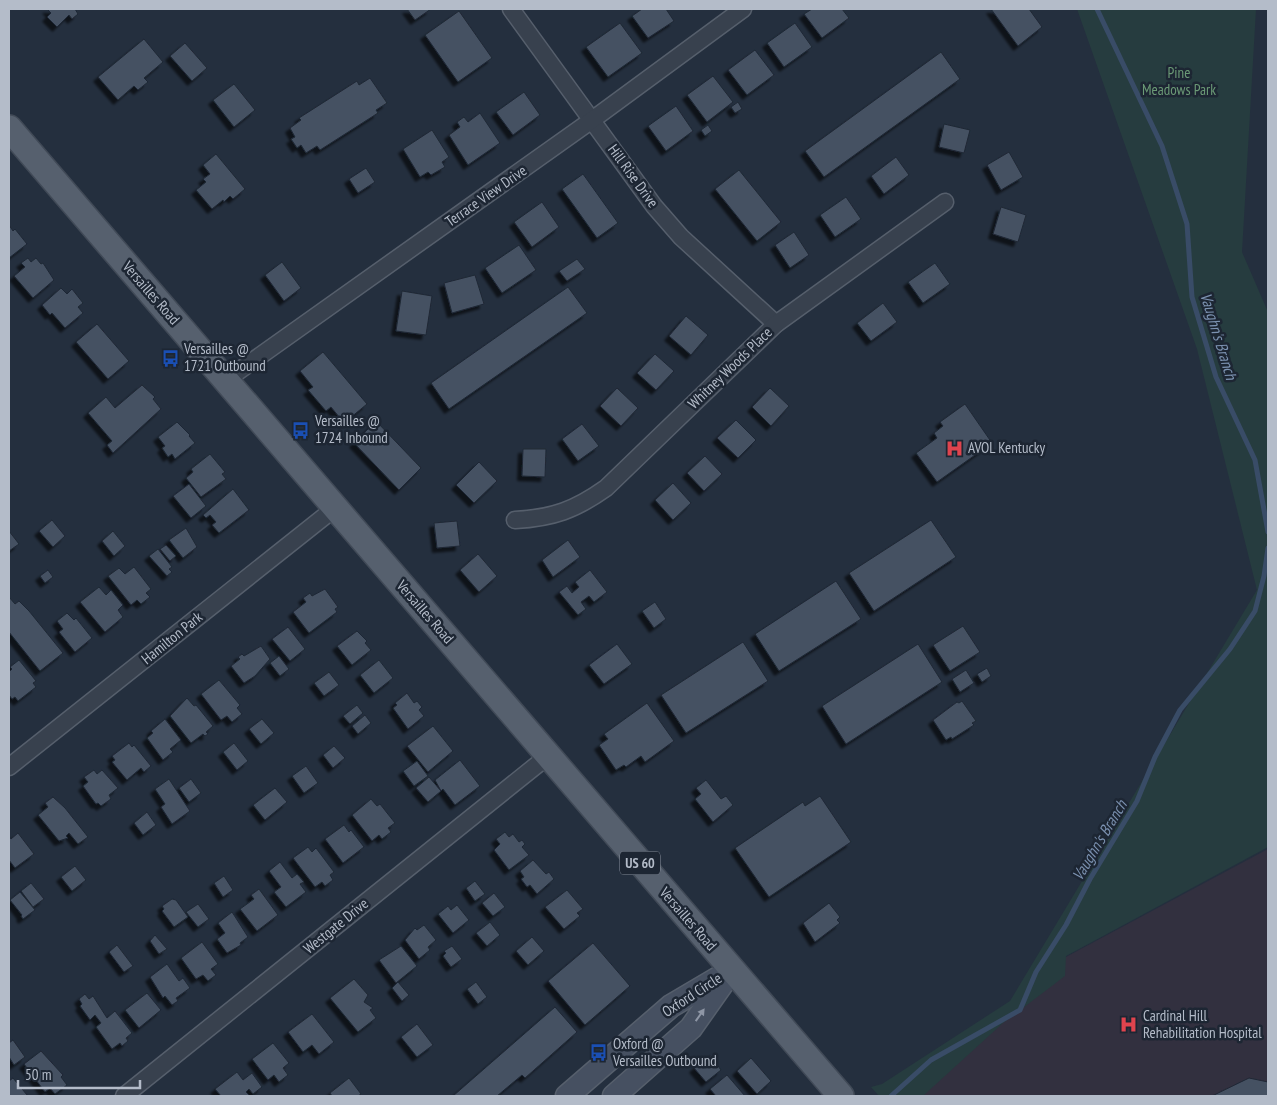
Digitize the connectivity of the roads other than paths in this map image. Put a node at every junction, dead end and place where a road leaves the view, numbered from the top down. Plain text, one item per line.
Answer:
1 (511, 9) edge
2 (742, 9) edge
3 (592, 120) junction
4 (9, 128) edge
5 (945, 202) dead end
6 (776, 324) junction
7 (226, 380) junction
8 (335, 508) junction
9 (515, 520) dead end
10 (548, 756) junction
11 (9, 767) edge
12 (732, 970) junction
13 (124, 1096) edge
14 (567, 1096) edge
15 (614, 1096) edge
16 (841, 1096) edge

1 - 3 street, Hill Rise Drive
2 - 3 street, Terrace View Drive
3 - 6 street, Hill Rise Drive
3 - 7 street, Terrace View Drive
4 - 7 main road, Versailles Road / US 60
5 - 6 street, Whitney Woods Place
6 - 9 street, Whitney Woods Place
7 - 8 main road, Versailles Road / US 60
8 - 10 main road, Versailles Road / US 60
8 - 11 street, Hamilton Park
10 - 12 main road, Versailles Road / US 60
10 - 13 street, Westgate Drive
12 - 14 street, Oxford Circle
15 -> 12 street, Oxford Circle
12 - 16 main road, Versailles Road / US 60

